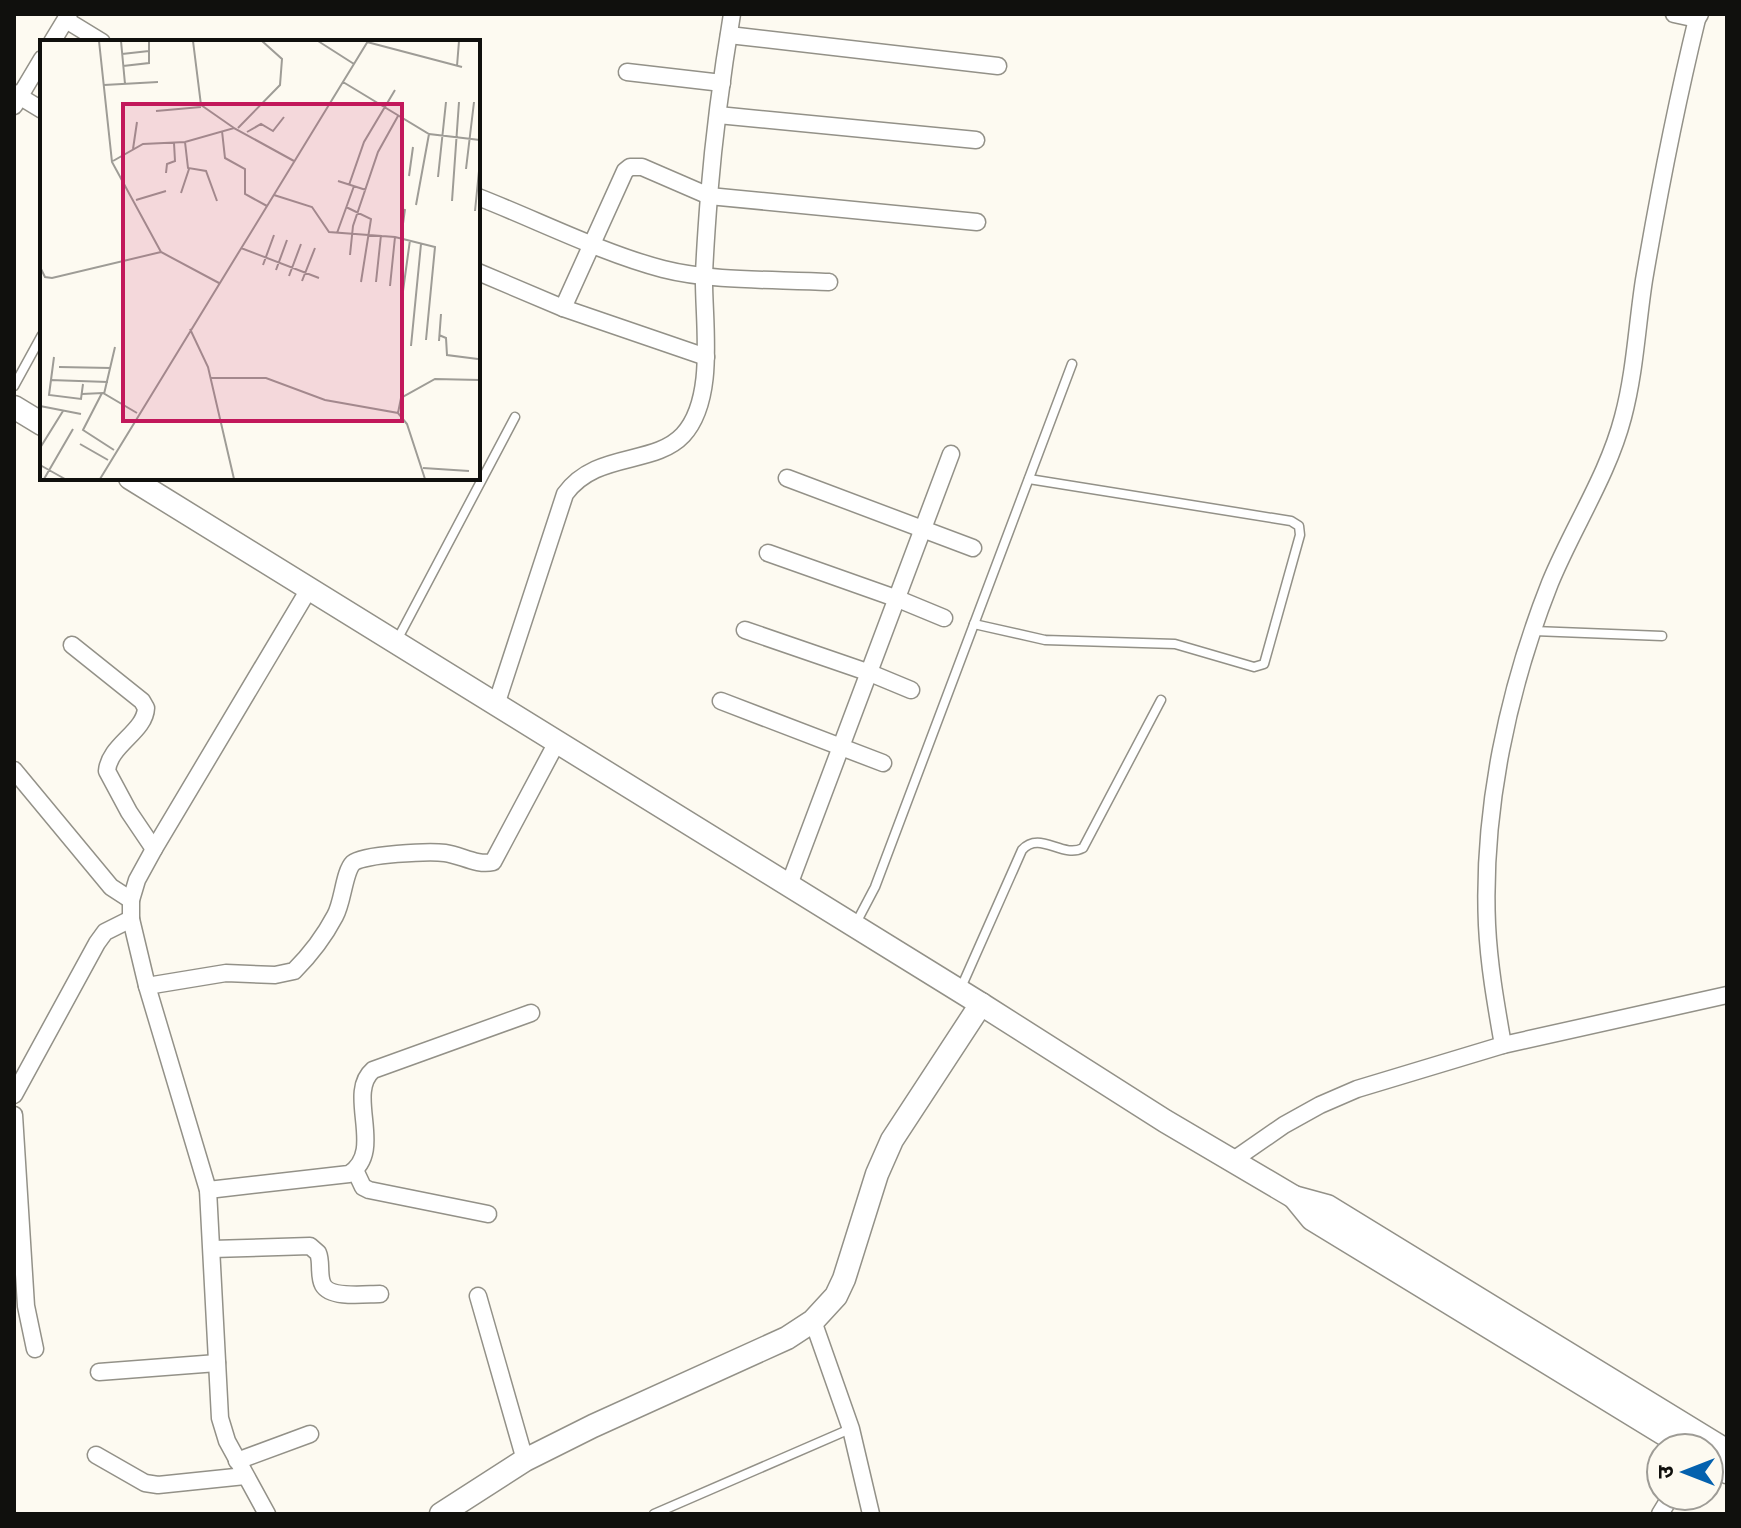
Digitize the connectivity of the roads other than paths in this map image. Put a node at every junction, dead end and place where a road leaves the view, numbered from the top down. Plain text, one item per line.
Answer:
1 (732, 14) edge
2 (1674, 14) edge
3 (64, 16) edge
4 (1698, 17) edge
5 (729, 35) junction
6 (53, 40) edge
7 (99, 40) edge
8 (40, 62) edge
9 (998, 66) dead end
10 (627, 72) dead end
11 (722, 83) junction
12 (16, 98) edge
13 (40, 109) edge
14 (718, 115) junction
15 (976, 140) dead end
16 (709, 196) junction
17 (480, 198) edge
18 (977, 222) dead end
19 (591, 243) junction
20 (480, 273) edge
21 (704, 275) junction
22 (829, 282) dead end
23 (563, 308) junction
24 (40, 339) edge
25 (706, 357) junction
26 (1072, 364) dead end
27 (14, 386) edge
28 (14, 407) edge
29 (515, 417) dead end
30 (40, 423) edge
31 (951, 454) dead end
32 (787, 478) dead end
33 (1029, 479) junction
34 (133, 480) edge
35 (924, 528) junction
36 (973, 548) dead end
37 (768, 553) dead end
38 (898, 599) junction
39 (301, 602) junction
40 (944, 618) dead end
41 (974, 624) junction
42 (745, 630) dead end
43 (1534, 631) junction
44 (1662, 636) dead end
45 (396, 643) junction
46 (72, 645) dead end
47 (870, 673) junction
48 (911, 690) dead end
49 (1161, 700) dead end
50 (721, 701) dead end
51 (496, 705) junction
52 (843, 747) junction
53 (554, 748) junction
54 (883, 763) dead end
55 (14, 770) edge
56 (154, 849) junction
57 (789, 885) junction
58 (131, 900) junction
59 (859, 917) junction
60 (131, 919) junction
61 (147, 986) junction
62 (960, 991) junction
63 (1727, 995) edge
64 (981, 1004) junction
65 (531, 1013) dead end
66 (1503, 1045) junction
67 (14, 1095) edge
68 (14, 1115) edge
69 (1232, 1161) junction
70 (355, 1170) junction
71 (208, 1190) junction
72 (1294, 1197) junction
73 (488, 1214) dead end
74 (212, 1249) junction
75 (380, 1294) dead end
76 (478, 1296) dead end
77 (813, 1321) junction
78 (35, 1349) dead end
79 (217, 1363) junction
80 (99, 1372) dead end
81 (851, 1429) junction
82 (1661, 1432) edge
83 (310, 1434) dead end
84 (1727, 1451) edge
85 (96, 1455) dead end
86 (525, 1460) junction
87 (241, 1468) junction
88 (267, 1514) edge
89 (441, 1514) edge
90 (654, 1514) edge
91 (871, 1514) edge

1 - 5 street
2 - 4 street
3 - 6 street
3 - 7 street
4 - 43 street
5 - 9 street
5 - 11 street
8 - 12 street
10 - 11 street
11 - 14 street
12 - 13 street
14 - 15 street
14 - 16 street
16 - 18 street
16 - 19 street
16 - 21 street
17 - 19 street
19 - 21 street
19 - 23 street
20 - 23 street
21 - 22 street
21 - 25 street
23 - 25 street
24 - 27 lane
25 - 51 street
26 - 33 lane
28 - 30 main road
29 - 45 lane
31 - 35 street
32 - 35 street
33 - 41 lane
33 - 41 lane
34 - 39 main road
35 - 36 street
35 - 38 street
37 - 38 street
38 - 40 street
38 - 47 street
39 - 45 main road
39 - 56 street
41 - 59 lane
42 - 47 street
43 - 44 lane
43 - 66 street
45 - 51 main road
46 - 56 street
47 - 48 street
47 - 52 street
49 - 62 lane
50 - 52 street
51 - 53 main road
52 - 54 street
52 - 57 street
53 - 57 main road
53 - 61 street
55 - 58 street
56 - 58 street
57 - 59 main road
58 - 60 street
59 - 62 main road
60 - 61 street
60 - 67 street
61 - 71 street
62 - 64 main road
63 - 66 street
64 - 69 main road
64 - 77 main road
65 - 70 street
66 - 69 street
68 - 78 street
69 - 72 main road
70 - 71 street
70 - 73 street
71 - 74 street
72 - 82 main road
72 - 84 main road
74 - 75 street
74 - 79 street
76 - 86 street
77 - 81 street
77 - 86 main road
79 - 80 street
79 - 87 street
81 - 90 lane
81 - 91 street
83 - 87 street
85 - 87 street
86 - 89 main road
87 - 88 street

